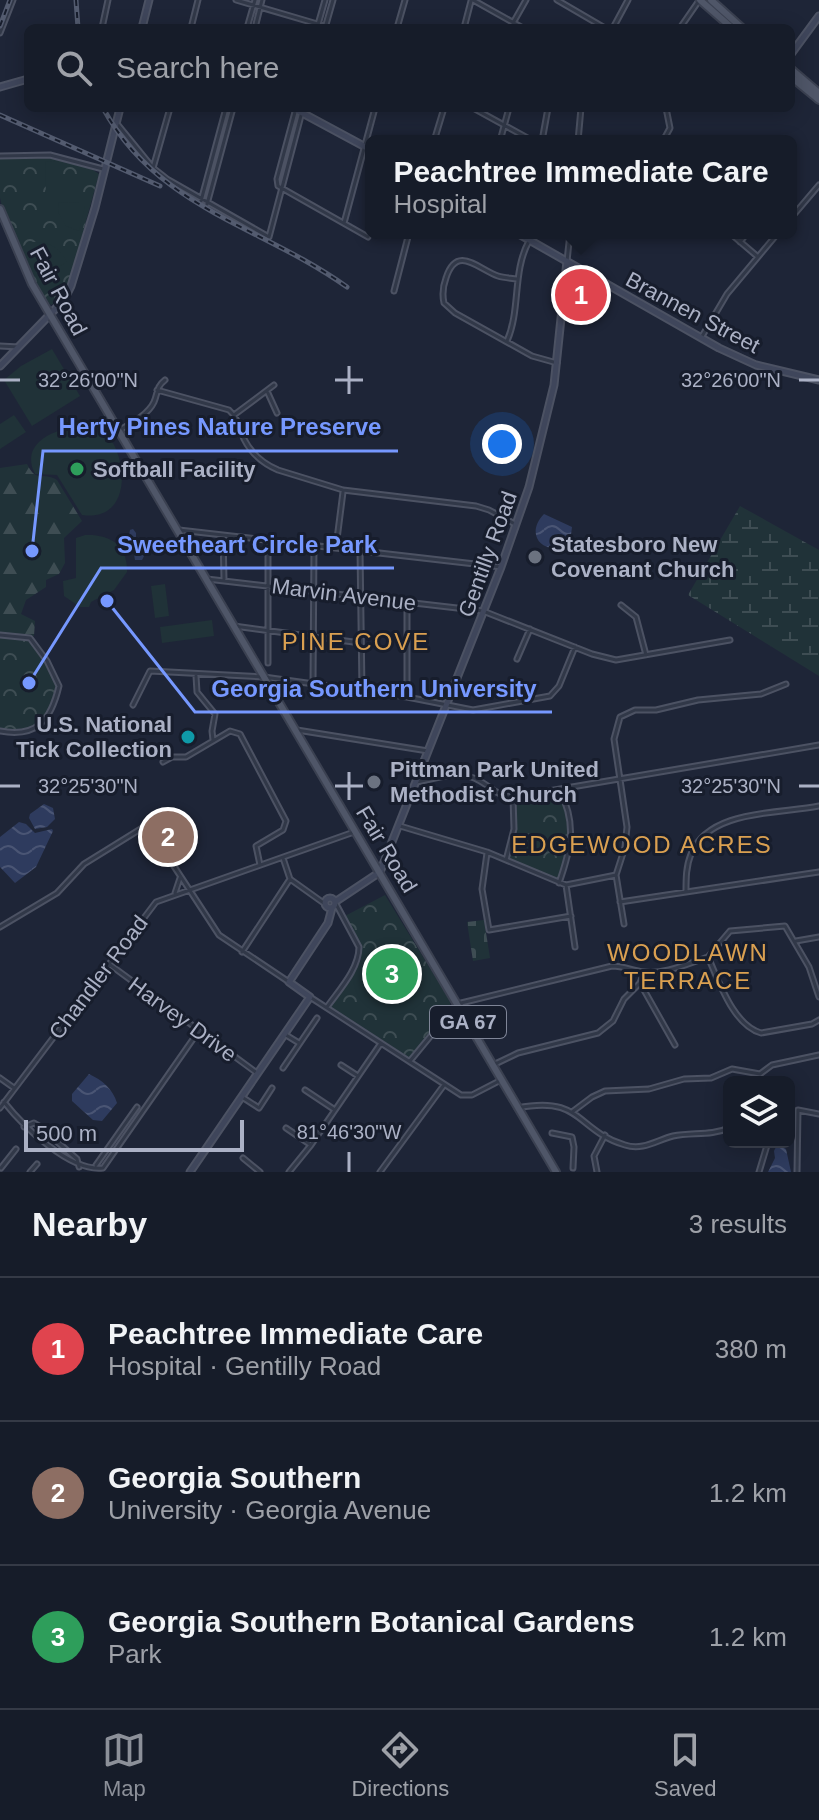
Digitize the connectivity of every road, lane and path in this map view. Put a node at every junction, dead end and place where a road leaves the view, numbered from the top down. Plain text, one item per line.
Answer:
1 (13, 0) edge
2 (108, 0) edge
3 (149, 0) edge
4 (198, 0) edge
5 (236, 0) edge
6 (262, 0) edge
7 (325, 0) edge
8 (333, 0) edge
9 (405, 0) edge
10 (472, 0) edge
11 (526, 0) edge
12 (557, 0) edge
13 (628, 0) edge
14 (699, 0) edge
15 (711, 0) edge
16 (254, 2) edge
17 (260, 7) junction
18 (695, 10) junction
19 (710, 10) junction
20 (819, 16) edge
21 (318, 22) junction
22 (513, 23) joint
23 (103, 24) edge
24 (143, 24) edge
25 (192, 24) edge
26 (248, 24) edge
27 (256, 24) edge
28 (321, 24) edge
29 (327, 24) edge
30 (398, 24) edge
31 (465, 24) edge
32 (597, 24) edge
33 (615, 24) edge
34 (683, 24) edge
35 (727, 24) edge
36 (738, 24) edge
37 (0, 33) edge
38 (795, 49) edge
39 (795, 72) edge
40 (24, 80) edge
41 (795, 80) edge
42 (0, 87) edge
43 (819, 93) edge
44 (819, 100) edge
45 (119, 112) edge
46 (169, 112) edge
47 (225, 112) edge
48 (232, 112) edge
49 (297, 112) edge
50 (303, 112) edge
51 (374, 112) edge
52 (443, 112) edge
53 (480, 112) edge
54 (508, 112) edge
55 (547, 112) edge
56 (581, 112) edge
57 (667, 112) edge
58 (116, 122) junction
59 (504, 125) junction
60 (370, 135) edge
61 (436, 135) edge
62 (502, 135) edge
63 (522, 135) edge
64 (543, 135) edge
65 (579, 135) edge
66 (666, 135) edge
67 (365, 147) edge
68 (0, 156) edge
69 (365, 158) edge
70 (153, 168) junction
71 (103, 169) junction
72 (819, 185) edge
73 (282, 190) junction
74 (201, 201) junction
75 (207, 204) junction
76 (0, 209) edge
77 (797, 211) edge
78 (2, 219) edge
79 (344, 223) junction
80 (365, 235) edge
81 (407, 239) edge
82 (569, 239) edge
83 (737, 239) edge
84 (742, 239) edge
85 (773, 239) edge
86 (529, 240) joint
87 (740, 242) junction
88 (758, 257) junction
89 (567, 261) junction
90 (594, 277) junction
91 (517, 279) junction
92 (394, 291) dead end
93 (562, 312) junction
94 (50, 315) junction
95 (701, 338) junction
96 (507, 341) junction
97 (0, 346) edge
98 (19, 347) junction
99 (557, 363) junction
100 (0, 366) edge
101 (165, 380) dead end
102 (819, 380) edge
103 (274, 385) dead end
104 (157, 390) junction
105 (267, 391) junction
106 (277, 413) dead end
107 (234, 415) junction
108 (118, 431) junction
109 (343, 490) junction
110 (517, 525) junction
111 (176, 530) junction
112 (223, 535) junction
113 (268, 540) junction
114 (314, 545) junction
115 (336, 547) junction
116 (360, 550) junction
117 (501, 567) junction
118 (205, 579) junction
119 (224, 579) junction
120 (268, 585) junction
121 (314, 591) junction
122 (361, 596) junction
123 (407, 602) junction
124 (621, 605) dead end
125 (483, 611) junction
126 (233, 626) junction
127 (530, 629) junction
128 (268, 631) junction
129 (0, 635) edge
130 (314, 637) junction
131 (730, 640) dead end
132 (361, 643) junction
133 (575, 647) junction
134 (646, 655) junction
135 (517, 659) dead end
136 (268, 663) dead end
137 (196, 675) junction
138 (264, 677) junction
139 (313, 684) junction
140 (786, 684) dead end
141 (362, 691) junction
142 (407, 697) junction
143 (448, 704) junction
144 (133, 705) dead end
145 (295, 730) junction
146 (0, 731) edge
147 (213, 740) junction
148 (819, 745) edge
149 (428, 751) junction
150 (163, 762) dead end
151 (619, 779) junction
152 (417, 782) junction
153 (560, 789) junction
154 (513, 797) junction
155 (819, 806) edge
156 (400, 826) junction
157 (356, 831) junction
158 (487, 852) junction
159 (283, 858) junction
160 (506, 860) junction
161 (260, 865) junction
162 (380, 872) junction
163 (819, 872) edge
164 (616, 875) junction
165 (180, 878) junction
166 (290, 879) junction
167 (559, 883) junction
168 (566, 885) junction
169 (188, 890) junction
170 (686, 891) junction
171 (173, 895) junction
172 (620, 902) junction
173 (332, 904) junction
174 (571, 916) junction
175 (624, 924) dead end
176 (0, 926) edge
177 (819, 937) edge
178 (796, 941) junction
179 (575, 947) dead end
180 (242, 952) junction
181 (708, 957) junction
182 (109, 964) junction
183 (644, 972) junction
184 (289, 982) junction
185 (640, 983) junction
186 (310, 997) junction
187 (819, 997) edge
188 (457, 1004) junction
189 (327, 1007) junction
190 (317, 1018) dead end
191 (819, 1020) edge
192 (198, 1032) junction
193 (284, 1034) junction
194 (299, 1043) junction
195 (381, 1043) junction
196 (675, 1045) dead end
197 (819, 1055) edge
198 (410, 1061) junction
199 (341, 1065) dead end
200 (493, 1065) junction
201 (283, 1068) dead end
202 (258, 1073) junction
203 (760, 1074) joint
204 (358, 1076) junction
205 (0, 1078) edge
206 (501, 1080) junction
207 (445, 1084) junction
208 (14, 1088) junction
209 (272, 1088) dead end
210 (305, 1090) dead end
211 (242, 1097) junction
212 (4, 1102) junction
213 (137, 1107) dead end
214 (0, 1108) edge
215 (517, 1108) junction
216 (335, 1110) junction
217 (572, 1112) junction
218 (819, 1114) edge
219 (130, 1118) junction
220 (137, 1122) junction
221 (24, 1127) junction
222 (286, 1128) dead end
223 (723, 1130) edge
224 (552, 1133) dead end
225 (48, 1134) junction
226 (605, 1135) junction
227 (117, 1137) junction
228 (123, 1141) junction
229 (43, 1143) junction
230 (311, 1145) junction
231 (766, 1148) edge
232 (16, 1149) dead end
233 (243, 1158) dead end
234 (37, 1164) dead end
235 (96, 1165) dead end
236 (79, 1167) junction
237 (1, 1168) edge
238 (574, 1170) edge
239 (6, 1172) edge
240 (30, 1172) edge
241 (190, 1172) edge
242 (260, 1172) edge
243 (289, 1172) edge
244 (380, 1172) edge
245 (556, 1172) edge
246 (568, 1172) edge
247 (597, 1172) edge
248 (759, 1172) edge
249 (797, 1172) edge

1 - 37 street
2 - 23 street
3 - 24 street
4 - 25 street
5 - 16 street
6 - 17 street
7 - 21 street
8 - 29 street
9 - 30 street
10 - 22 street
10 - 31 street
11 - 22 street
12 - 32 street
13 - 33 street
14 - 18 street
14 - 19 main road
15 - 36 main road
16 - 17 street
16 - 26 street
17 - 21 street
17 - 27 street
18 - 19 street
18 - 34 street
19 - 35 main road
20 - 38 street
21 - 28 street
39 - 43 main road
40 - 42 street
41 - 44 main road
45 - 58 street
46 - 70 street
47 - 74 street
48 - 75 street
49 - 73 street
50 - 67 street
51 - 60 street
52 - 61 street
53 - 59 street
54 - 59 street
55 - 64 street
56 - 65 street
57 - 66 street
58 - 70 street
58 - 71 street
59 - 62 street
59 - 63 street
68 - 71 street
69 - 79 street
70 - 74 street
71 - 94 street
72 - 77 street
73 - 75 street
73 - 79 street
74 - 75 street
76 - 78 main road, Fair Road / GA 67
78 - 94 main road, Fair Road / GA 67
79 - 80 street
81 - 92 street
82 - 89 street, Gentilly Road
83 - 87 street
84 - 87 street
85 - 88 street
86 - 89 street, Brannen Street
86 - 91 street
87 - 88 street
88 - 95 street
89 - 90 street, Brannen Street
89 - 93 street, Gentilly Road
90 - 93 street
90 - 95 street, Brannen Street
91 - 96 street
91 - 96 street
93 - 99 street, Gentilly Road
94 - 98 street
94 - 108 main road, Fair Road / GA 67
95 - 102 street, Brannen Street
96 - 99 street
97 - 98 street
98 - 100 street
99 - 110 street, Gentilly Road
101 - 104 street
103 - 105 street
104 - 107 street
104 - 108 street
105 - 106 street
105 - 107 street
107 - 109 street
108 - 111 main road, Fair Road / GA 67
109 - 110 street
109 - 115 street
110 - 117 street, Gentilly Road
111 - 112 street
111 - 118 main road, Fair Road / GA 67
112 - 113 street
112 - 119 street
113 - 114 street
113 - 120 street
114 - 115 street
114 - 121 street
115 - 116 street
116 - 117 street
116 - 122 street
117 - 125 street, Gentilly Road
118 - 119 street, Marvin Avenue
118 - 126 main road, Fair Road / GA 67
119 - 120 street, Marvin Avenue
120 - 121 street, Marvin Avenue
120 - 128 street
121 - 122 street, Marvin Avenue
121 - 130 street
122 - 123 street, Marvin Avenue
122 - 132 street
123 - 125 street, Marvin Avenue
123 - 142 street
124 - 134 street
125 - 127 street, Marvin Avenue
125 - 143 street, Gentilly Road
126 - 128 street
126 - 138 main road, Fair Road / GA 67
127 - 133 street, Marvin Avenue
127 - 135 street
128 - 130 street
128 - 136 street
129 - 146 street
130 - 132 street
130 - 139 street
131 - 134 street, Marvin Avenue
132 - 141 street
133 - 134 street, Marvin Avenue
133 - 143 street
137 - 138 street
137 - 144 street
137 - 147 street
138 - 139 street
138 - 145 main road, Fair Road / GA 67
139 - 141 street
140 - 151 street
141 - 142 street
142 - 143 street
143 - 149 street, Gentilly Road
145 - 149 street
145 - 157 main road, Fair Road / GA 67
147 - 150 street
147 - 161 street
148 - 151 street
149 - 152 street, Gentilly Road
151 - 153 street
151 - 164 street
152 - 154 street
152 - 156 street, Gentilly Road
153 - 154 street
153 - 167 street
154 - 160 street
155 - 170 street
156 - 158 street
156 - 162 street, Gentilly Road
157 - 159 street, Chandler Road
157 - 162 main road, Fair Road / GA 67
158 - 160 street
158 - 174 street
159 - 161 street, Chandler Road
159 - 166 street
160 - 167 street
161 - 169 street, Chandler Road
162 - 173 street
162 - 188 main road, Fair Road / GA 67
163 - 170 street
164 - 168 street
164 - 172 street
165 - 169 street
165 - 171 street
165 - 176 street
166 - 173 street
166 - 180 street
167 - 168 street
168 - 174 street
169 - 171 street, Chandler Road
169 - 180 street
170 - 172 street
171 - 182 street, Chandler Road
172 - 175 street
173 - 184 street
173 - 189 street
174 - 179 street
177 - 178 street
178 - 181 street
178 - 187 street
180 - 184 street
181 - 183 street
181 - 191 street
182 - 192 street, Harvey Drive
182 - 208 street, Chandler Road
183 - 185 street
183 - 188 street
184 - 186 street
185 - 196 street
185 - 200 street
186 - 189 street
186 - 193 street
188 - 198 street
188 - 200 main road, Fair Road / GA 67
189 - 195 street
190 - 194 street
192 - 202 street, Harvey Drive
192 - 220 street
193 - 194 street
193 - 202 street
194 - 201 street
195 - 198 street
195 - 204 street
197 - 203 street
198 - 207 street
199 - 204 street
200 - 206 main road, Fair Road / GA 67
202 - 211 street
203 - 217 street
204 - 216 street
205 - 208 street
206 - 207 street
206 - 215 main road, Fair Road / GA 67
207 - 244 street
208 - 212 street, Chandler Road
209 - 211 street
210 - 216 street
211 - 241 street
212 - 214 street, Chandler Road
212 - 221 street
213 - 219 street
215 - 217 street
215 - 245 main road, Fair Road / GA 67
216 - 230 street
217 - 226 street
218 - 249 street
219 - 220 street
219 - 227 street
220 - 228 street
221 - 225 street
221 - 229 street
222 - 230 street
223 - 226 street
224 - 238 street
225 - 229 street
225 - 236 street
226 - 247 street
227 - 228 street
227 - 235 street
228 - 236 street
229 - 236 street
230 - 243 street
231 - 248 street
232 - 237 street
233 - 242 street
234 - 240 street
237 - 239 street
238 - 246 street

